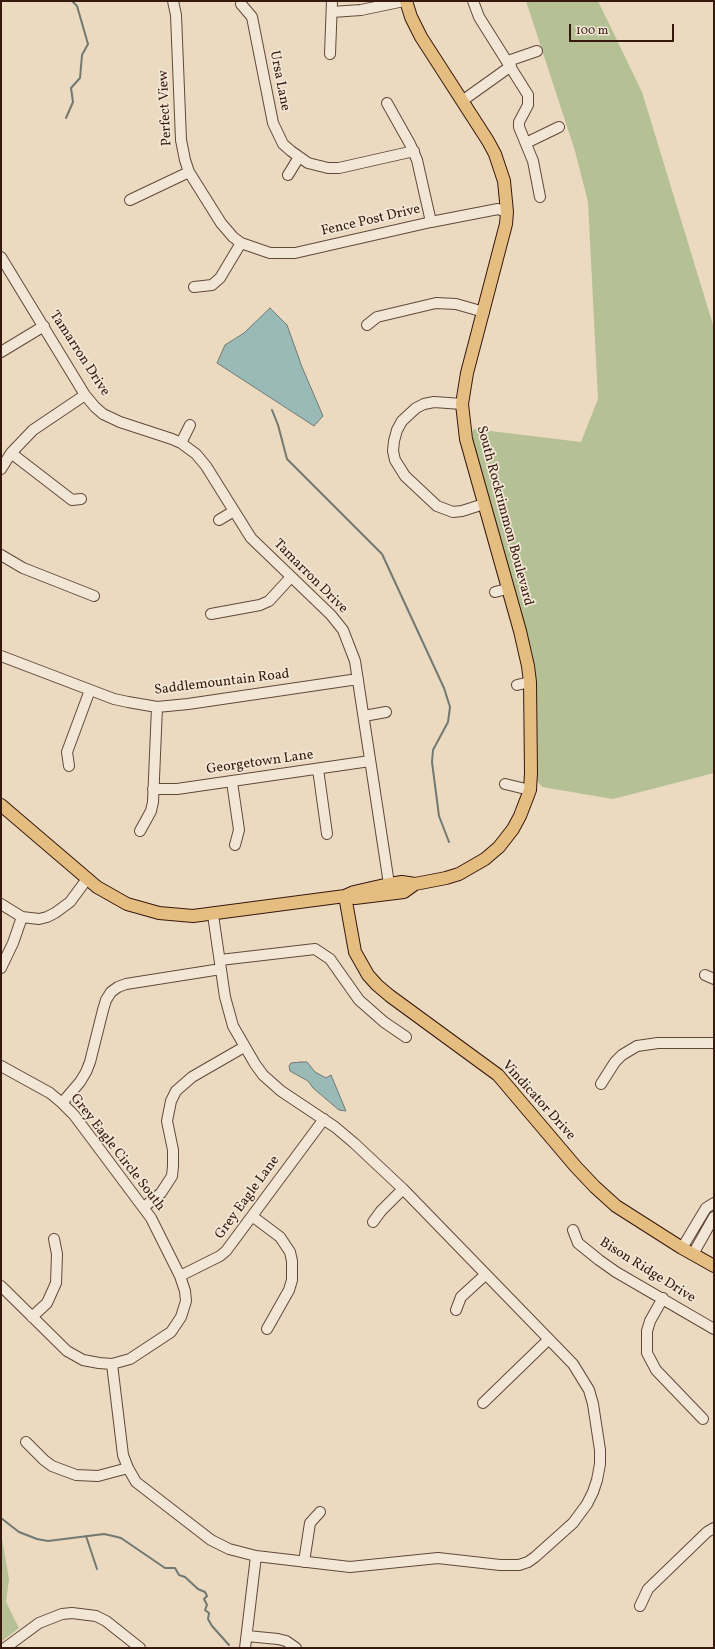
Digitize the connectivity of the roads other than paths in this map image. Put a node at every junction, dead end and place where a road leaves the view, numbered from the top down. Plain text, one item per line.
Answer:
1 (173, 1) edge
2 (332, 1) edge
3 (405, 1) edge
4 (473, 1) edge
5 (242, 4) dead end
6 (332, 12) junction
7 (537, 51) dead end
8 (330, 54) dead end
9 (510, 63) junction
10 (462, 101) junction
11 (387, 103) dead end
12 (559, 127) dead end
13 (526, 143) junction
14 (414, 151) junction
15 (299, 157) junction
16 (189, 172) junction
17 (288, 175) dead end
18 (540, 197) dead end
19 (130, 200) dead end
20 (507, 212) junction
21 (431, 222) junction
22 (241, 243) junction
23 (1, 257) edge
24 (194, 287) dead end
25 (484, 312) junction
26 (367, 325) dead end
27 (44, 326) junction
28 (1, 352) edge
29 (85, 395) junction
30 (462, 404) junction
31 (190, 425) dead end
32 (181, 443) junction
33 (11, 453) junction
34 (1, 469) edge
35 (81, 499) dead end
36 (484, 504) junction
37 (234, 511) junction
38 (219, 520) dead end
39 (1, 555) edge
40 (291, 577) junction
41 (507, 589) junction
42 (495, 592) dead end
43 (94, 596) dead end
44 (210, 614) dead end
45 (2, 660) edge
46 (358, 679) junction
47 (530, 682) junction
48 (517, 685) dead end
49 (90, 690) junction
50 (157, 706) junction
51 (386, 712) dead end
52 (364, 716) junction
53 (370, 760) junction
54 (69, 766) dead end
55 (318, 768) junction
56 (232, 782) junction
57 (505, 784) dead end
58 (153, 789) junction
59 (530, 790) junction
60 (1, 805) edge
61 (140, 831) dead end
62 (327, 834) dead end
63 (235, 845) dead end
64 (87, 880) junction
65 (389, 884) junction
66 (415, 884) junction
67 (345, 896) junction
68 (1, 904) edge
69 (213, 914) junction
70 (22, 917) junction
71 (220, 965) junction
72 (1, 968) edge
73 (406, 1037) dead end
74 (714, 1044) edge
75 (244, 1046) junction
76 (1, 1066) edge
77 (601, 1084) dead end
78 (62, 1103) junction
79 (324, 1119) junction
80 (403, 1189) junction
81 (714, 1203) edge
82 (144, 1206) junction
83 (252, 1216) junction
84 (714, 1217) edge
85 (373, 1222) dead end
86 (573, 1230) dead end
87 (54, 1239) dead end
88 (688, 1251) junction
89 (714, 1266) edge
90 (484, 1275) junction
91 (180, 1276) junction
92 (1, 1286) edge
93 (663, 1298) junction
94 (456, 1310) dead end
95 (32, 1317) junction
96 (267, 1329) dead end
97 (714, 1329) edge
98 (548, 1340) junction
99 (112, 1364) junction
100 (483, 1403) dead end
101 (703, 1419) dead end
102 (26, 1442) dead end
103 (128, 1468) junction
104 (320, 1512) dead end
105 (714, 1528) edge
106 (256, 1556) junction
107 (304, 1562) junction
108 (640, 1606) dead end
109 (247, 1636) junction
110 (5, 1648) edge
111 (140, 1648) edge
112 (245, 1648) edge
113 (296, 1648) edge

1 - 16 street, Perfect View
2 - 6 street
3 - 6 street
3 - 10 main road, South Rockrimmon Boulevard
4 - 9 street
5 - 15 street, Ursa Lane
6 - 8 street
7 - 9 street
9 - 10 street
9 - 13 street
10 - 20 main road, South Rockrimmon Boulevard
11 - 14 street
12 - 13 street
13 - 18 street
14 - 15 street, Ursa Lane
14 - 21 street
15 - 17 street
16 - 19 street
16 - 22 street, Perfect View
20 - 21 street, Fence Post Drive
20 - 25 main road, South Rockrimmon Boulevard
21 - 22 street, Fence Post Drive
22 - 24 street
23 - 27 street, Tamarron Drive
25 - 26 street
25 - 30 main road, South Rockrimmon Boulevard
27 - 28 street
27 - 29 street, Tamarron Drive
29 - 32 street, Tamarron Drive
29 - 33 street
30 - 36 main road, South Rockrimmon Boulevard
30 - 36 street
31 - 32 street
32 - 37 street, Tamarron Drive
33 - 34 street
33 - 35 street
36 - 41 main road, South Rockrimmon Boulevard
37 - 38 street
37 - 40 street, Tamarron Drive
39 - 43 street
40 - 44 street
40 - 46 street, Tamarron Drive
41 - 42 street
41 - 47 main road, South Rockrimmon Boulevard
45 - 49 street, Saddlemountain Road
46 - 50 street, Saddlemountain Road
46 - 52 street, Tamarron Drive
47 - 48 street
47 - 59 main road, South Rockrimmon Boulevard
49 - 50 street, Saddlemountain Road
49 - 54 street
50 - 58 street
51 - 52 street
52 - 53 street, Tamarron Drive
53 - 55 street, Georgetown Lane
53 - 65 street, Tamarron Drive
55 - 56 street, Georgetown Lane
55 - 62 street
56 - 58 street, Georgetown Lane
56 - 63 street
57 - 59 street
58 - 61 street
59 - 66 main road, South Rockrimmon Boulevard
60 - 64 main road, South Rockrimmon Boulevard
64 - 69 main road, South Rockrimmon Boulevard
64 - 70 street
65 - 66 main road, South Rockrimmon Boulevard
65 - 67 main road, South Rockrimmon Boulevard
66 - 67 main road, South Rockrimmon Boulevard
67 - 69 main road, South Rockrimmon Boulevard
67 - 88 main road, Vindicator Drive
68 - 70 street
69 - 71 street
70 - 72 street
71 - 73 street
71 - 75 street
71 - 78 street
74 - 77 street
75 - 79 street
75 - 82 street
76 - 78 street, Grey Eagle Circle South
78 - 82 street, Grey Eagle Circle South
79 - 80 street
79 - 83 street, Grey Eagle Lane
80 - 85 street
80 - 90 street
81 - 88 street
82 - 91 street, Grey Eagle Circle South
83 - 91 street, Grey Eagle Lane
83 - 96 street
84 - 88 street
86 - 93 street, Bison Ridge Drive
87 - 95 street
88 - 89 main road, Vindicator Drive
90 - 94 street
90 - 98 street
91 - 99 street, Grey Eagle Circle South
92 - 95 street
93 - 97 street, Bison Ridge Drive
93 - 101 street
95 - 99 street
98 - 100 street
98 - 107 street
99 - 103 street
102 - 103 street
103 - 106 street
104 - 107 street
105 - 108 street
106 - 107 street
106 - 109 street
109 - 112 street
109 - 113 street
110 - 111 street

